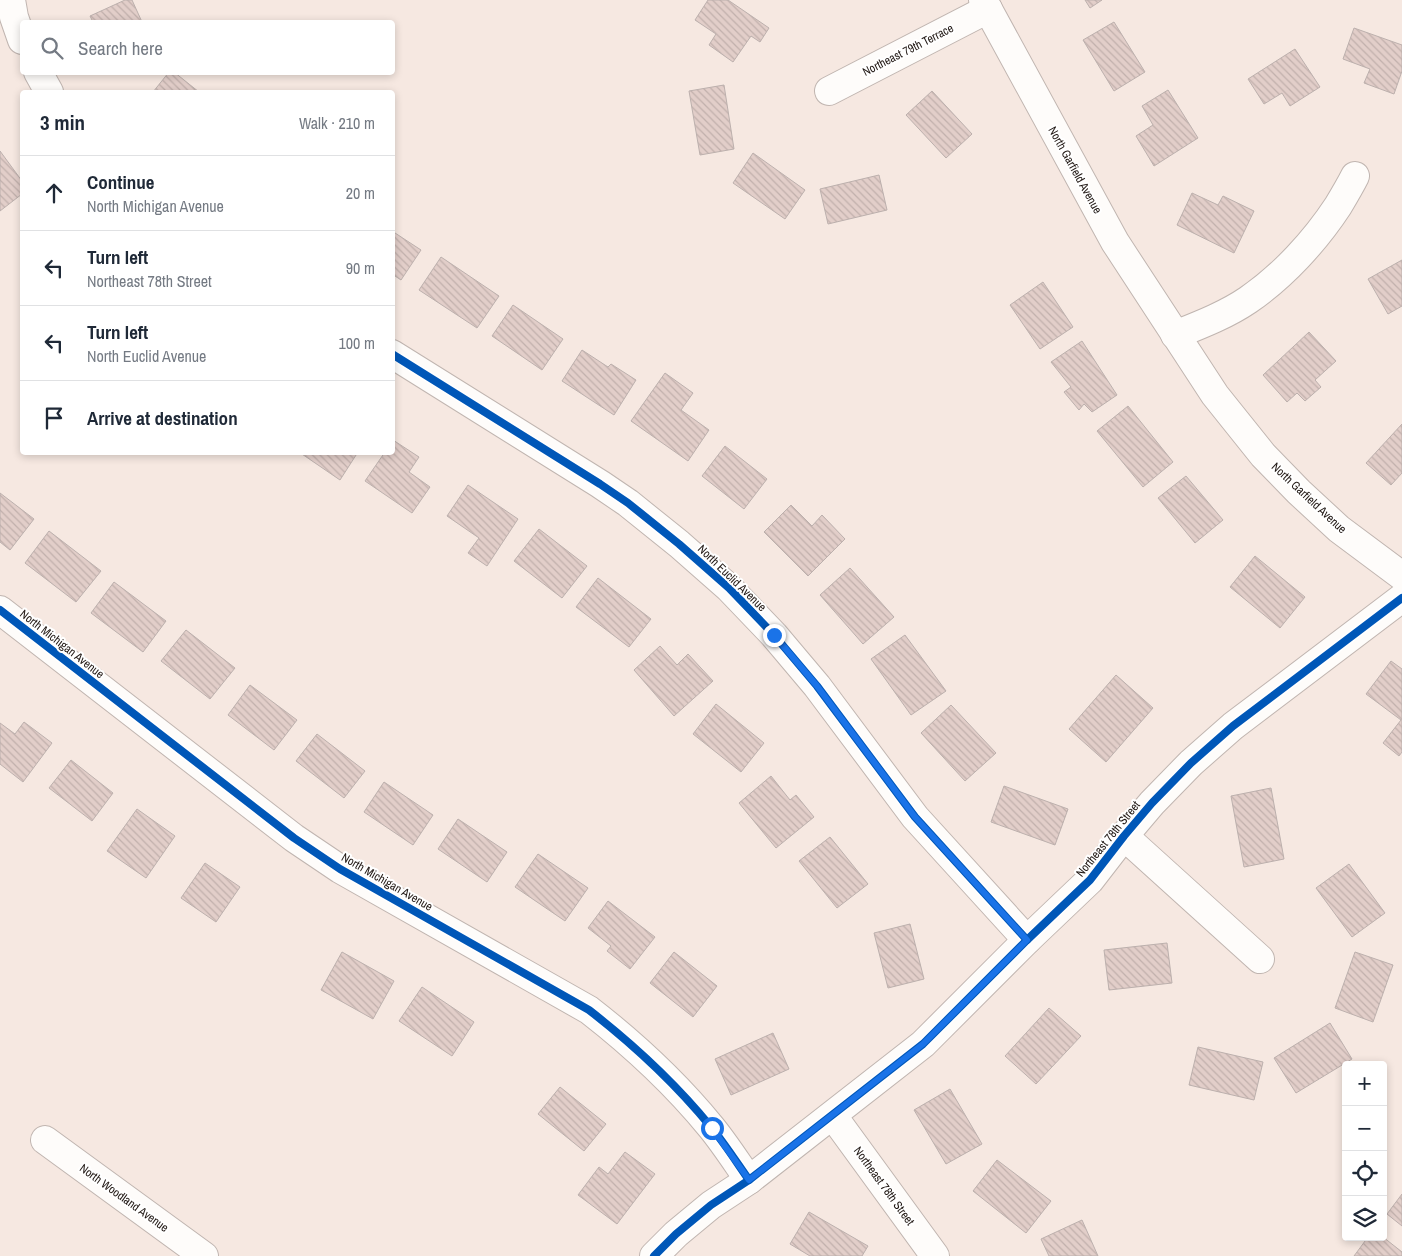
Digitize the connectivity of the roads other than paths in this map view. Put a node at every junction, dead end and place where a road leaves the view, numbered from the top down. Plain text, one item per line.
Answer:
1 (11, 0) edge
2 (985, 5) edge
3 (20, 34) edge
4 (40, 75) edge
5 (48, 90) edge
6 (829, 90) dead end
7 (1355, 176) dead end
8 (1175, 335) junction
9 (395, 356) edge
10 (1402, 576) edge
11 (1402, 598) edge
12 (0, 610) edge
13 (1124, 836) junction
14 (1027, 940) junction
15 (1260, 959) dead end
16 (833, 1116) junction
17 (45, 1140) dead end
18 (749, 1180) junction
19 (204, 1256) edge
20 (654, 1256) edge
21 (935, 1256) edge

1 - 3 street
2 - 6 street, Northeast 79th Terrace
2 - 8 street, North Garfield Avenue
4 - 5 street
7 - 8 street
8 - 10 street, North Garfield Avenue
9 - 14 street, North Euclid Avenue
11 - 13 street, Northeast 78th Street
12 - 18 street, North Michigan Avenue
13 - 14 street, Northeast 78th Street
13 - 15 street, Northeast 78th Street
14 - 16 street, Northeast 78th Street
16 - 18 street, Northeast 78th Street
16 - 21 street, Northeast 78th Street
17 - 19 street, North Woodland Avenue
18 - 20 street, Northeast 78th Street

